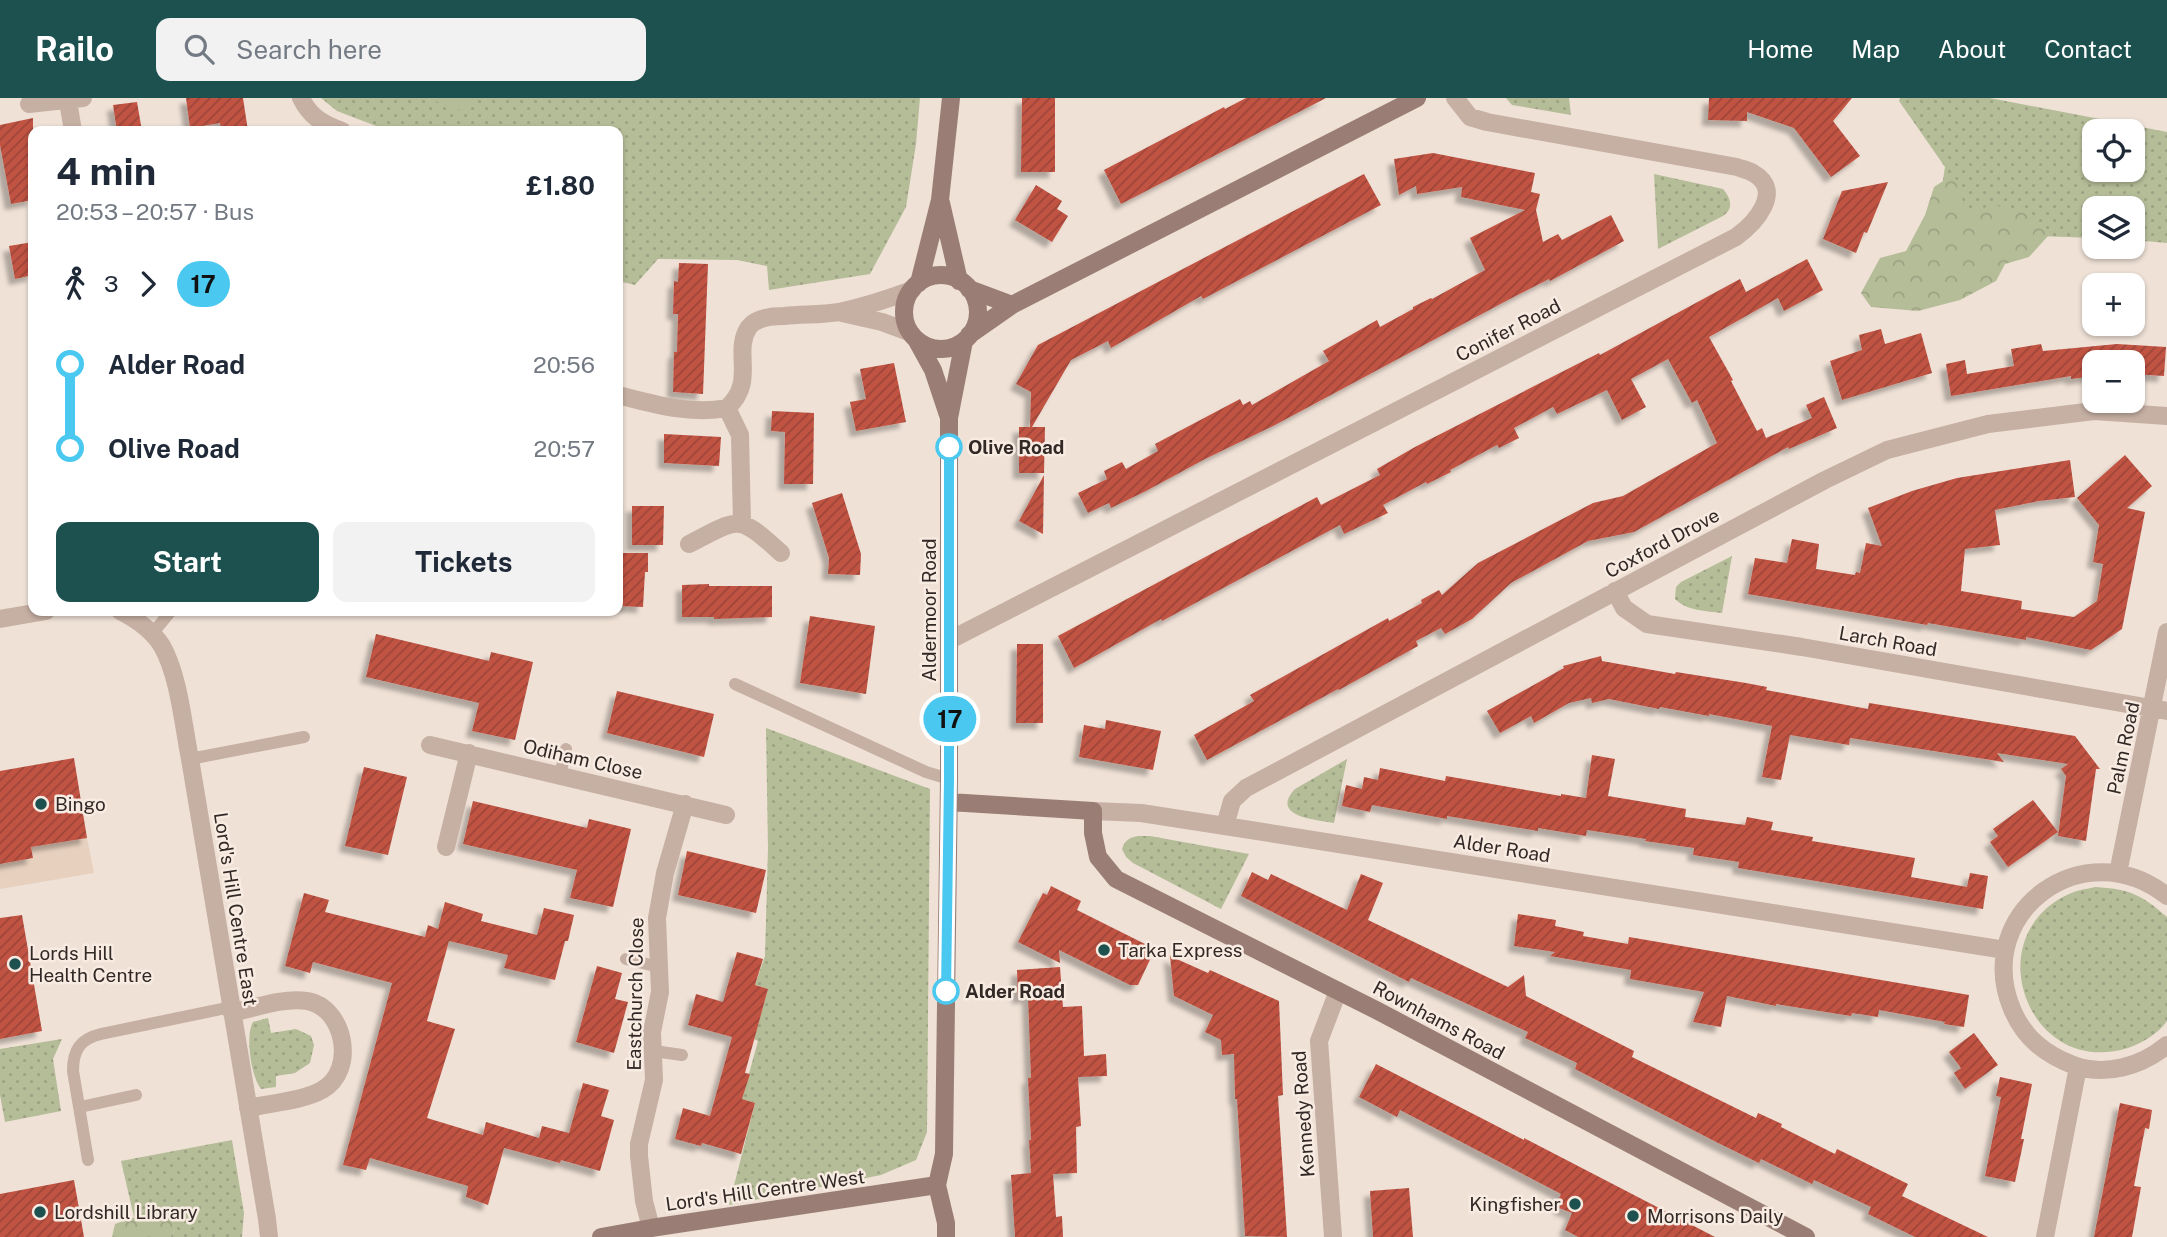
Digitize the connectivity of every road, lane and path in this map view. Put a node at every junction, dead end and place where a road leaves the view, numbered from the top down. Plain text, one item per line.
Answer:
1 (301, 98) edge
2 (951, 98) edge
3 (1417, 98) edge
4 (1455, 98) edge
5 (75, 100) edge
6 (29, 104) dead end
7 (73, 126) edge
8 (330, 126) edge
9 (940, 200) junction
10 (964, 285) junction
11 (915, 286) junction
12 (1012, 305) junction
13 (839, 312) junction
14 (913, 336) junction
15 (967, 338) junction
16 (623, 396) edge
17 (727, 408) junction
18 (2167, 416) edge
19 (949, 418) junction
20 (742, 523) junction
21 (689, 544) dead end
22 (781, 553) dead end
23 (1615, 592) junction
24 (28, 614) edge
25 (128, 616) edge
26 (168, 616) edge
27 (0, 619) edge
28 (2167, 632) edge
29 (152, 634) junction
30 (950, 640) junction
31 (735, 684) dead end
32 (2160, 710) edge
33 (304, 737) dead end
34 (429, 745) dead end
35 (566, 750) dead end
36 (468, 753) junction
37 (190, 758) junction
38 (560, 775) junction
39 (949, 779) junction
40 (948, 802) junction
41 (685, 804) junction
42 (1093, 811) junction
43 (726, 814) dead end
44 (1225, 825) junction
45 (446, 847) dead end
46 (2118, 873) junction
47 (2167, 896) edge
48 (2006, 950) junction
49 (626, 958) dead end
50 (659, 967) junction
51 (1338, 991) junction
52 (232, 1010) junction
53 (2167, 1045) edge
54 (654, 1051) junction
55 (682, 1055) dead end
56 (2078, 1067) junction
57 (136, 1095) dead end
58 (80, 1107) junction
59 (248, 1108) junction
60 (88, 1160) dead end
61 (937, 1185) junction
62 (651, 1228) junction
63 (269, 1237) edge
64 (601, 1237) edge
65 (946, 1237) edge
66 (1334, 1237) edge
67 (1806, 1237) edge
68 (2045, 1237) edge

1 - 8 street
2 - 9 street
3 - 12 street
4 - 30 street, Conifer Road
5 - 6 street
5 - 7 street
9 - 10 street
9 - 11 street
10 - 11 street
10 - 12 street
10 - 15 street
11 - 13 street
11 - 14 street
12 - 15 street
13 - 14 street
13 - 17 street
14 - 15 street
14 - 19 street, Aldermoor Road
15 - 19 street, Aldermoor Road
16 - 17 street
17 - 20 street
18 - 23 street, Coxford Drove
19 - 30 street, Aldermoor Road
20 - 21 street
20 - 22 street
23 - 32 street, Larch Road
23 - 44 street, Coxford Drove
24 - 27 street
25 - 29 street, Lord's Hill Centre East
26 - 29 lane
28 - 32 street, Palm Road
29 - 37 street, Lord's Hill Centre East
30 - 39 street, Aldermoor Road
31 - 39 lane
32 - 46 street, Palm Road
33 - 37 lane
34 - 36 street, Odiham Close
35 - 38 lane
36 - 38 street, Odiham Close
36 - 45 street
37 - 52 street, Lord's Hill Centre East
38 - 41 street, Odiham Close
39 - 40 street, Aldermoor Road
40 - 42 street, Alder Road
40 - 61 street, Aldermoor Road
41 - 43 street, Odiham Close
41 - 50 street, Eastchurch Close
42 - 44 street, Alder Road
42 - 51 street, Rownhams Road
44 - 48 street, Alder Road
46 - 47 street
46 - 48 street
48 - 56 street
49 - 50 lane
50 - 54 street, Eastchurch Close
51 - 66 street, Kennedy Road
51 - 67 street, Rownhams Road
52 - 58 lane
52 - 59 street, Lord's Hill Centre East
52 - 59 street
53 - 56 street
54 - 55 lane
54 - 62 street, Eastchurch Close
56 - 68 street
57 - 58 lane
58 - 60 lane
59 - 63 street, Lord's Hill Centre East
61 - 62 street, Lord's Hill Centre West
61 - 65 street
62 - 64 street, Lord's Hill Centre West

